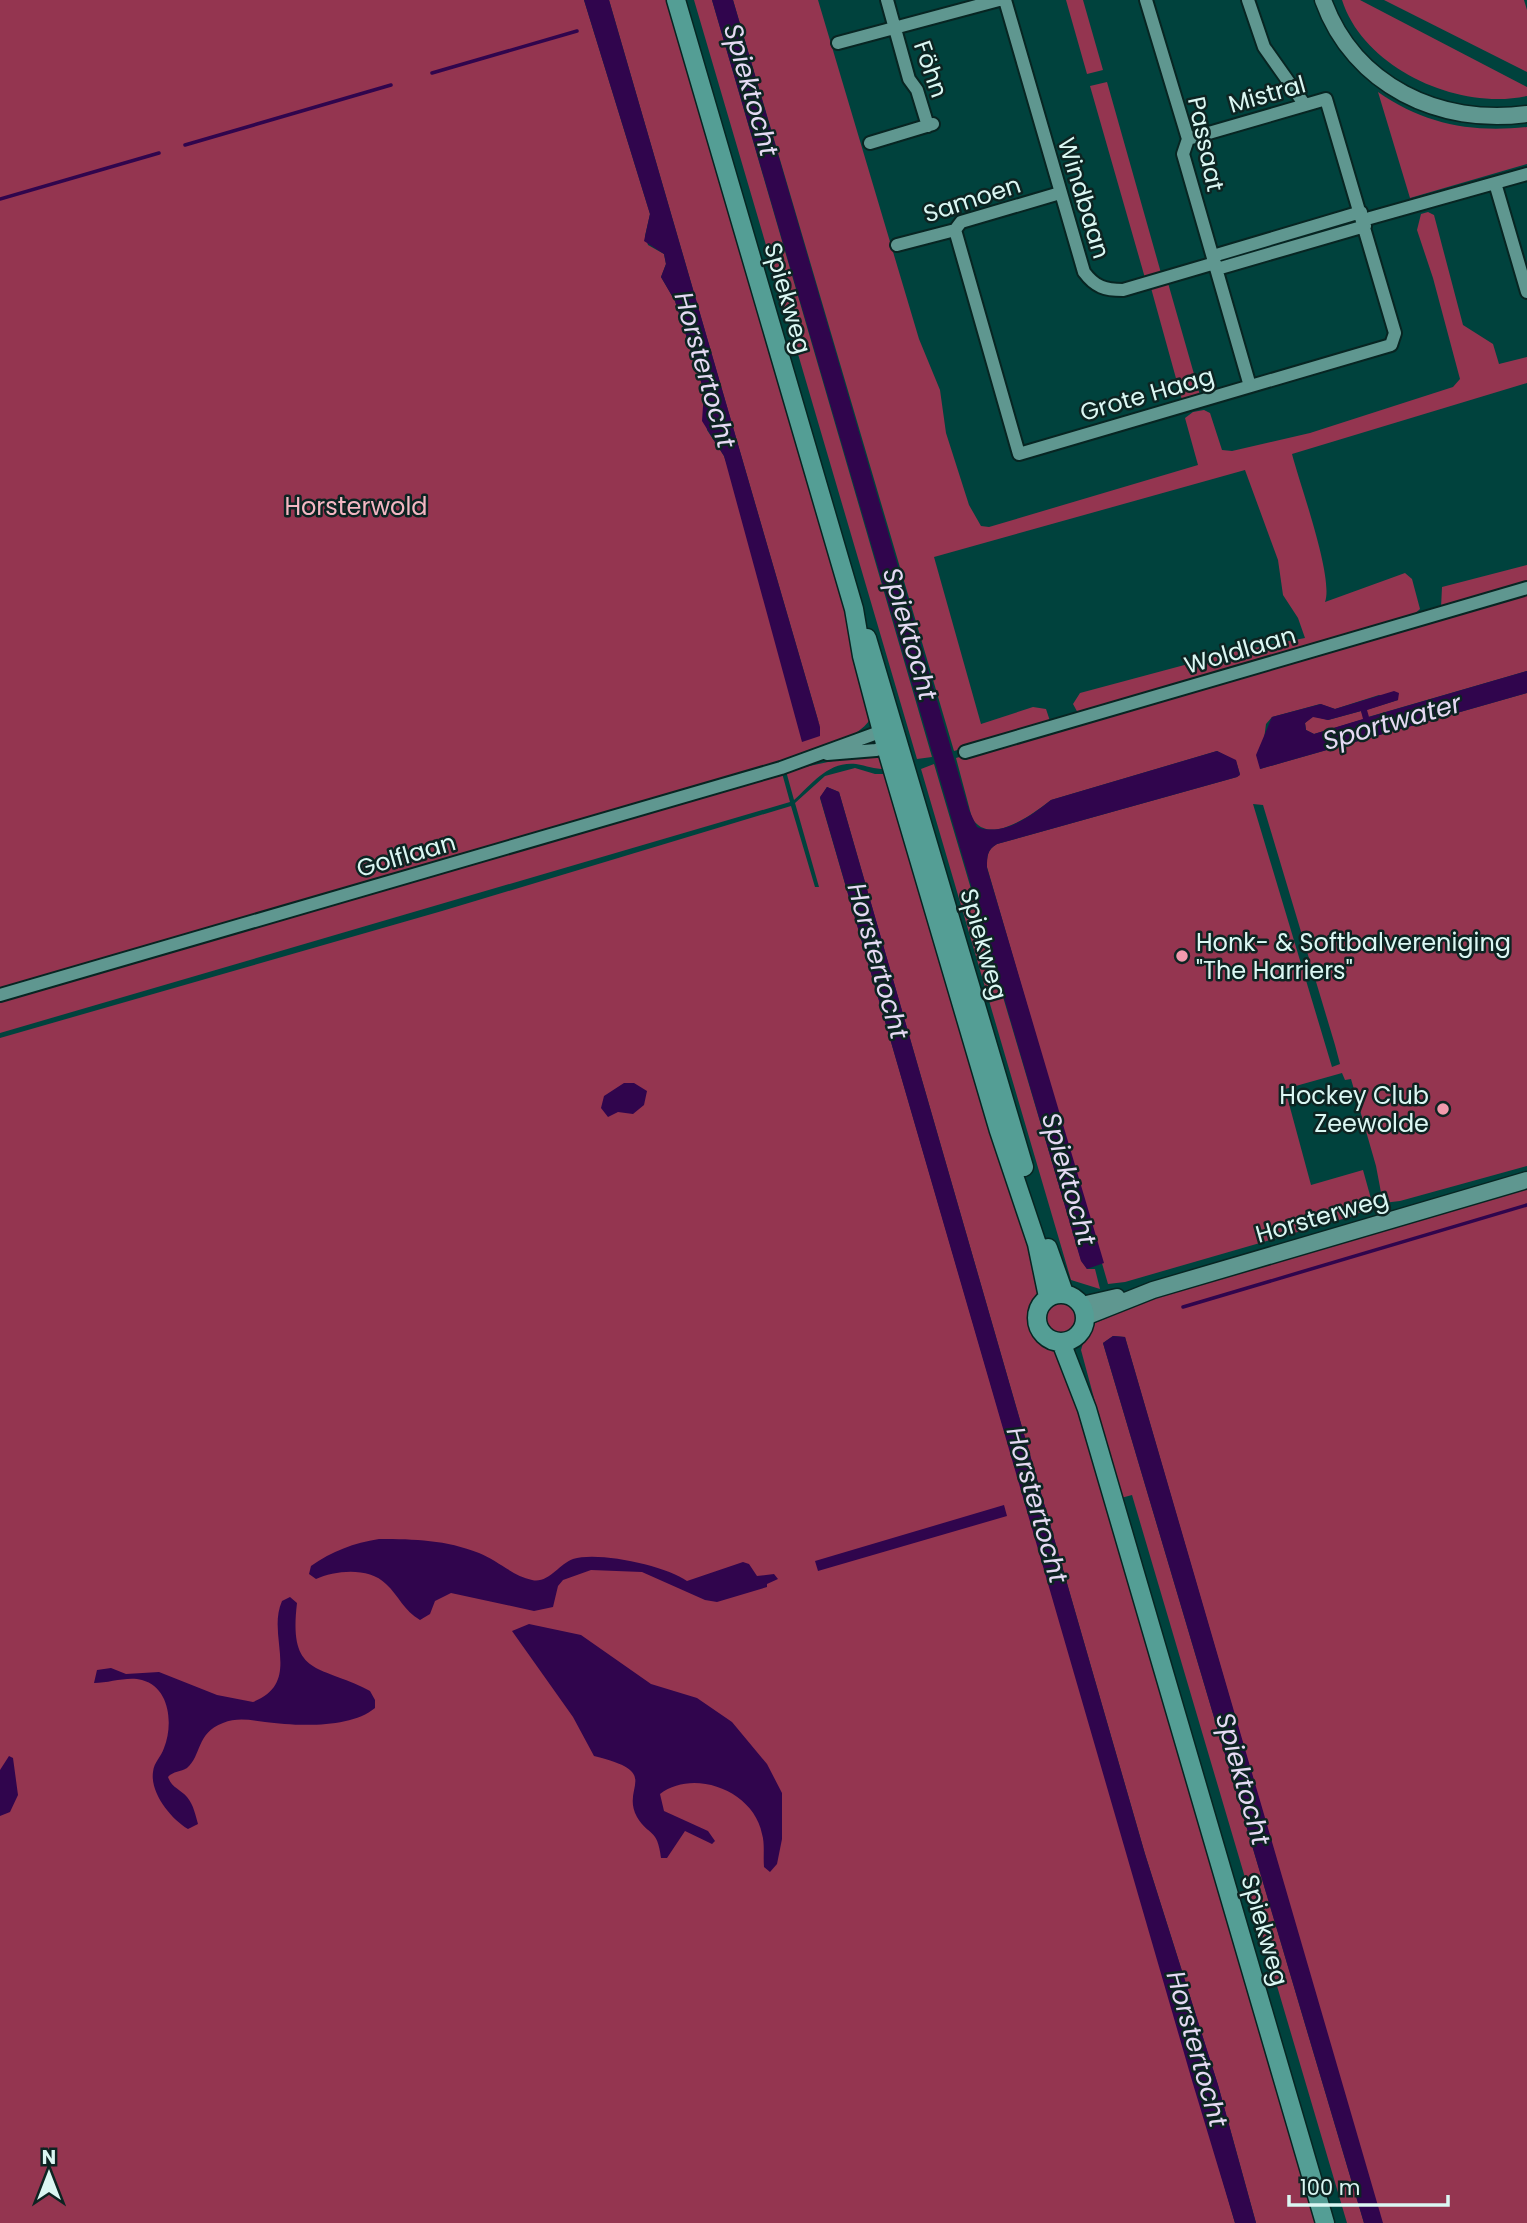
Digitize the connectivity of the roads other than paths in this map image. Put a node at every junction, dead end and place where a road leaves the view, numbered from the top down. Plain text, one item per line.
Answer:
1 (676, 0) edge
2 (887, 0) edge
3 (999, 0) edge
4 (1005, 0) edge
5 (1146, 0) edge
6 (1248, 0) edge
7 (1323, 0) edge
8 (1333, 0) edge
9 (896, 26) junction
10 (838, 43) dead end
11 (1527, 104) edge
12 (1305, 105) junction
13 (1527, 114) edge
14 (1188, 139) junction
15 (870, 143) dead end
16 (1527, 174) edge
17 (1495, 183) junction
18 (1060, 193) junction
19 (1363, 219) junction
20 (955, 230) junction
21 (897, 245) dead end
22 (1215, 263) junction
23 (1527, 292) edge
24 (1250, 386) junction
25 (1527, 588) edge
26 (891, 737) junction
27 (965, 752) dead end
28 (0, 995) edge
29 (1527, 1180) edge
30 (1056, 1295) junction
31 (1084, 1311) junction
32 (1067, 1341) junction
33 (1325, 2223) edge

1 - 26 main road, Spiekweg
2 - 9 street, Föhn
3 - 9 street
4 - 18 street, Windbaan
5 - 14 street, Passaat
6 - 12 street
7 - 13 street
8 - 11 street
9 - 10 street
9 - 15 street, Föhn
12 - 14 street, Mistral
12 - 19 street, Mistral
14 - 22 street, Passaat
16 - 17 street, Windbaan
17 - 19 street, Windbaan
17 - 23 street
18 - 20 street, Samoen
18 - 22 street, Windbaan
19 - 22 street, Windbaan
19 - 24 street, Grote Haag
20 - 21 street, Samoen
20 - 24 street, Grote Haag
22 - 24 street, Passaat
25 - 27 street, Woldlaan
26 - 28 street, Golflaan
26 - 30 main road, Spiekweg
29 - 31 street, Horsterweg
30 - 31 main road
30 - 32 main road
31 - 32 main road
32 - 33 main road, Spiekweg

